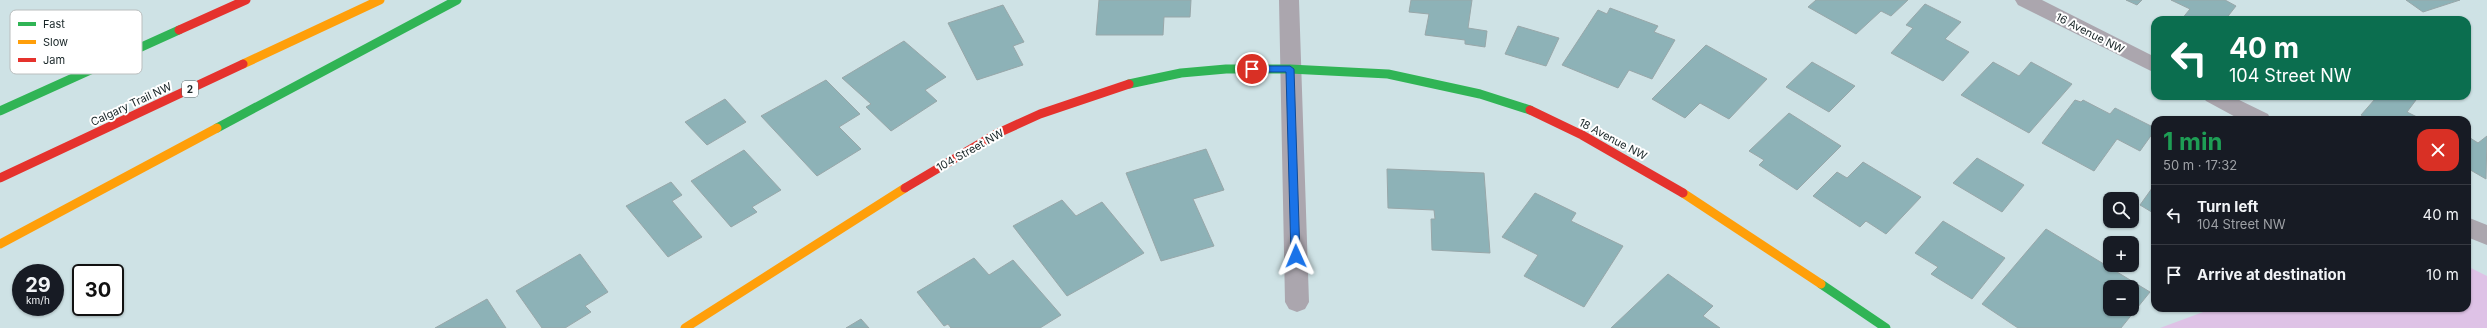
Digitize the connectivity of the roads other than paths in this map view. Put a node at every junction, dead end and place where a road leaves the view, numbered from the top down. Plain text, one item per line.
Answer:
1 (246, 0) edge
2 (380, 0) edge
3 (457, 0) edge
4 (1289, 0) edge
5 (2025, 0) edge
6 (221, 11) junction
7 (142, 42) edge
8 (142, 47) edge
9 (2151, 64) edge
10 (1290, 69) junction
11 (59, 74) edge
12 (82, 74) edge
13 (44, 80) dead end
14 (2221, 100) edge
15 (0, 111) edge
16 (2252, 116) edge
17 (0, 178) edge
18 (2471, 228) edge
19 (2487, 236) edge
20 (0, 244) edge
21 (1297, 302) dead end
22 (685, 328) edge
23 (1886, 328) edge

1 - 6 main road
2 - 17 main road, Calgary Trail NW / 2
3 - 20 main road
4 - 10 street
5 - 9 street, 16 Avenue NW
6 - 7 main road
6 - 8 main road
10 - 21 street
10 - 22 main road, 104 Street NW
10 - 23 main road, 18 Avenue NW
11 - 13 main road
12 - 15 main road
14 - 16 street
18 - 19 street

